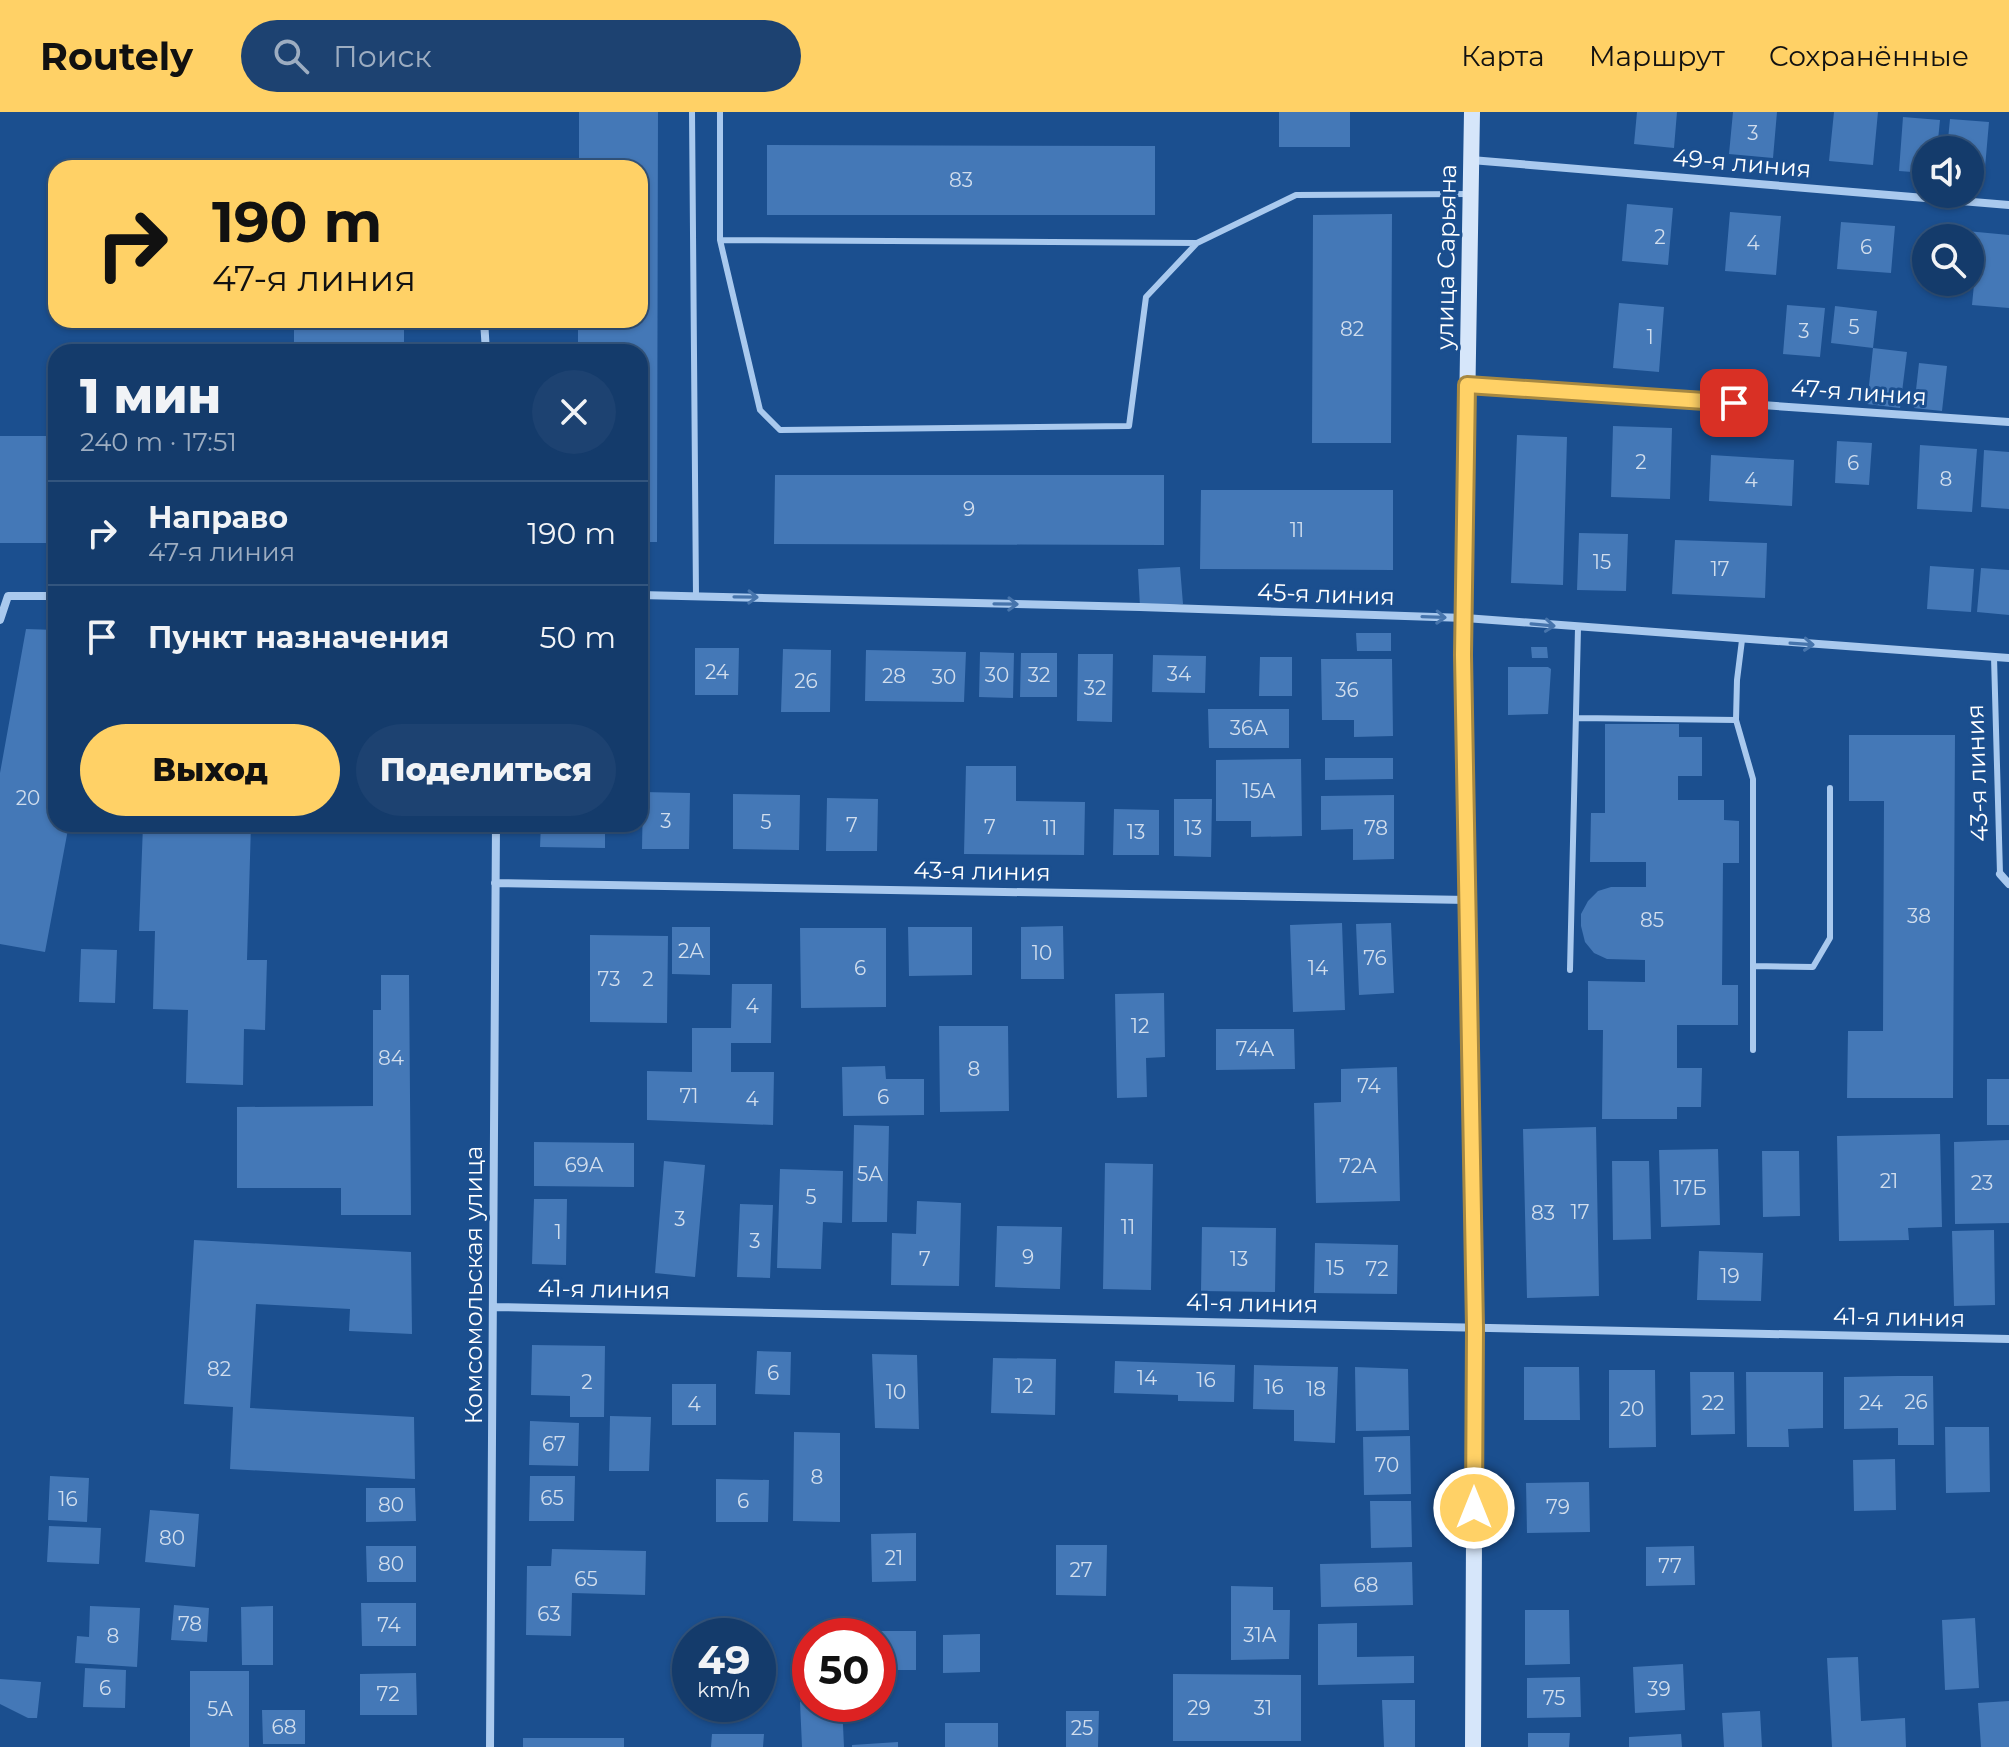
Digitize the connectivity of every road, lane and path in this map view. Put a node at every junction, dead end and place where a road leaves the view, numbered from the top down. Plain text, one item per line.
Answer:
1 (692, 112) edge
2 (720, 112) edge
3 (1472, 112) edge
4 (1471, 160) junction
5 (1470, 194) junction
6 (2009, 205) edge
7 (720, 240) junction
8 (1197, 243) junction
9 (1467, 385) junction
10 (2009, 422) edge
11 (648, 595) edge
12 (48, 596) edge
13 (696, 596) junction
14 (1465, 618) junction
15 (0, 620) edge
16 (1578, 628) junction
17 (1742, 640) junction
18 (1994, 657) junction
19 (2009, 658) edge
20 (1577, 718) junction
21 (1736, 720) junction
22 (1830, 788) dead end
23 (496, 832) edge
24 (2000, 874) joint
25 (495, 883) junction
26 (2009, 884) edge
27 (1468, 900) junction
28 (1753, 966) junction
29 (1570, 970) dead end
30 (1753, 1050) dead end
31 (493, 1307) junction
32 (1475, 1328) junction
33 (2009, 1339) edge
34 (490, 1747) edge
35 (1473, 1747) edge

1 - 13 lane
2 - 7 lane
3 - 4 main road, улица Сарьяна
4 - 5 main road, улица Сарьяна
4 - 6 street, 49-я линия
5 - 8 lane
5 - 9 main road, улица Сарьяна
7 - 8 lane
7 - 8 lane
9 - 10 street, 47-я линия
9 - 14 main road, улица Сарьяна
11 - 13 street, 45-я линия
12 - 15 street
13 -> 14 street, 45-я линия
14 -> 16 street, 45-я линия
14 - 27 main road, улица Сарьяна
16 - 17 street, 45-я линия
16 - 20 lane
17 -> 18 street, 45-я линия
17 - 21 lane
18 - 19 street, 45-я линия
18 - 24 lane, 43-я линия
20 - 21 lane
20 - 29 lane
21 - 28 lane
22 - 28 lane
23 - 25 street, Комсомольская улица
24 - 26 street, 43-я линия
25 - 27 street, 43-я линия
25 - 31 street, Комсомольская улица
27 - 32 main road, улица Сарьяна
28 - 30 lane
31 - 32 street, 41-я линия
31 - 34 street, Комсомольская улица
32 - 33 street, 41-я линия
32 - 35 main road, улица Сарьяна

